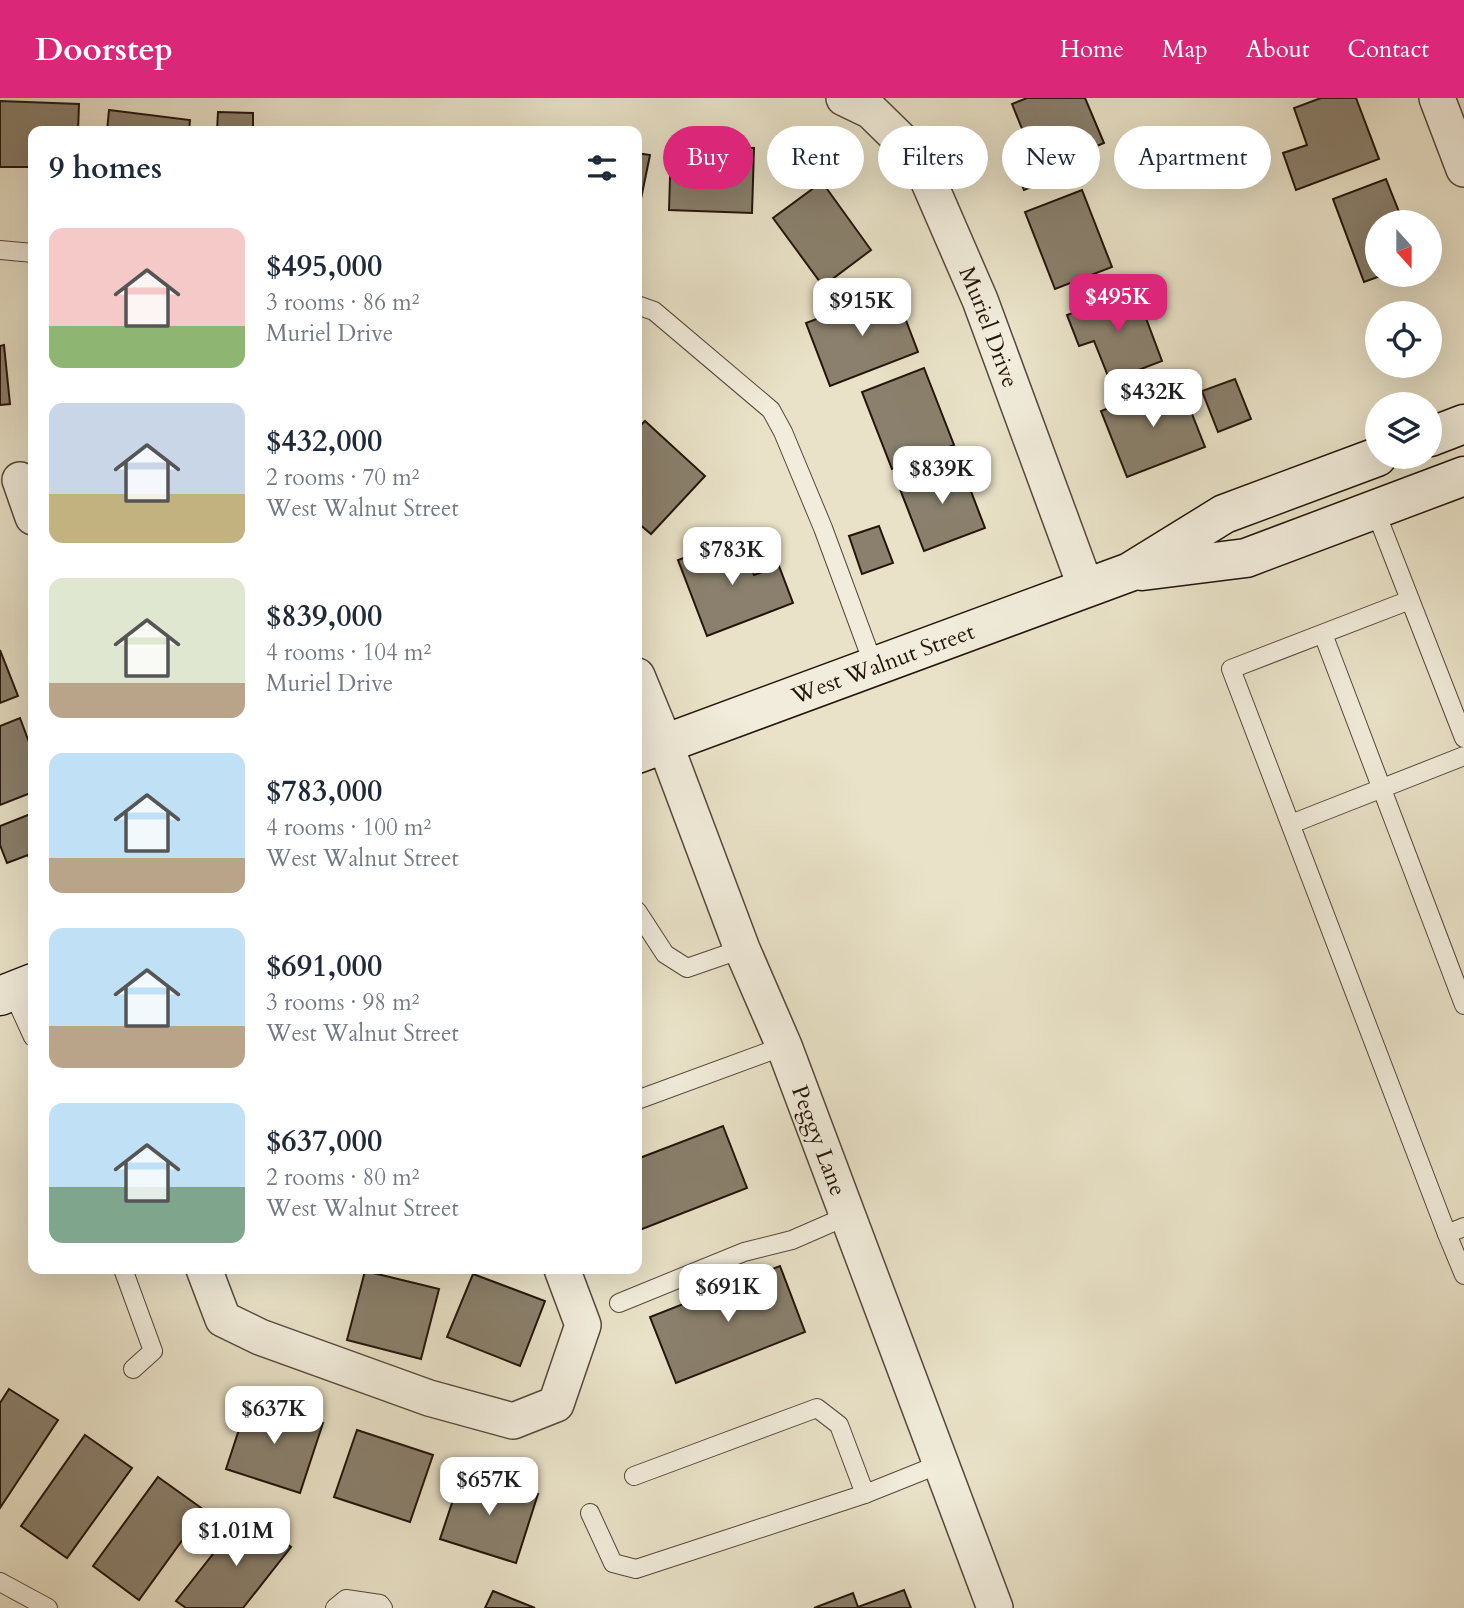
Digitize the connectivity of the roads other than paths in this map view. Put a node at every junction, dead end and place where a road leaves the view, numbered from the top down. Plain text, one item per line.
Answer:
1 (844, 98) edge
2 (1437, 98) edge
3 (1464, 169) edge
4 (0, 250) edge
5 (28, 253) edge
6 (642, 307) edge
7 (1464, 424) edge
8 (1442, 432) edge
9 (1365, 461) edge
10 (1464, 476) edge
11 (18, 481) edge
12 (28, 505) edge
13 (1375, 510) junction
14 (1130, 572) junction
15 (1086, 588) junction
16 (1410, 600) junction
17 (1322, 634) junction
18 (874, 666) junction
19 (642, 702) edge
20 (1464, 738) edge
21 (651, 749) edge
22 (1464, 756) edge
23 (1381, 788) junction
24 (1290, 824) junction
25 (642, 919) edge
26 (742, 948) junction
27 (15, 990) edge
28 (1464, 1005) edge
29 (28, 1024) edge
30 (784, 1046) junction
31 (642, 1098) edge
32 (847, 1216) junction
33 (1456, 1230) edge
34 (126, 1274) edge
35 (206, 1274) edge
36 (564, 1274) edge
37 (1464, 1275) edge
38 (619, 1303) dead end
39 (133, 1369) dead end
40 (940, 1464) junction
41 (634, 1476) dead end
42 (865, 1494) junction
43 (590, 1513) dead end
44 (0, 1581) edge
45 (48, 1608) edge
46 (335, 1608) edge
47 (383, 1608) edge
48 (995, 1608) edge

1 - 15 street, Muriel Drive
2 - 3 street
4 - 5 lane
6 - 18 lane
7 - 8 main road
9 - 14 main road, West Walnut Street
10 - 13 main road, West Walnut Street
11 - 12 street
13 - 14 main road, West Walnut Street
13 - 16 lane
14 - 15 main road, West Walnut Street
15 - 18 main road, West Walnut Street
16 - 17 lane
16 - 20 lane
17 - 23 lane
17 - 24 lane
18 - 21 main road, West Walnut Street
19 - 21 street, Peggy Lane
21 - 26 street, Peggy Lane
22 - 23 lane
23 - 24 lane
23 - 28 lane
24 - 33 lane
25 - 26 lane
26 - 30 street, Peggy Lane
27 - 29 lane
30 - 31 lane
30 - 32 street, Peggy Lane
32 - 38 lane
32 - 40 street, Peggy Lane
33 - 37 lane
34 - 39 lane
35 - 36 street
40 - 42 lane
40 - 48 street, Peggy Lane
41 - 42 lane
42 - 43 lane
44 - 45 lane
46 - 47 lane

